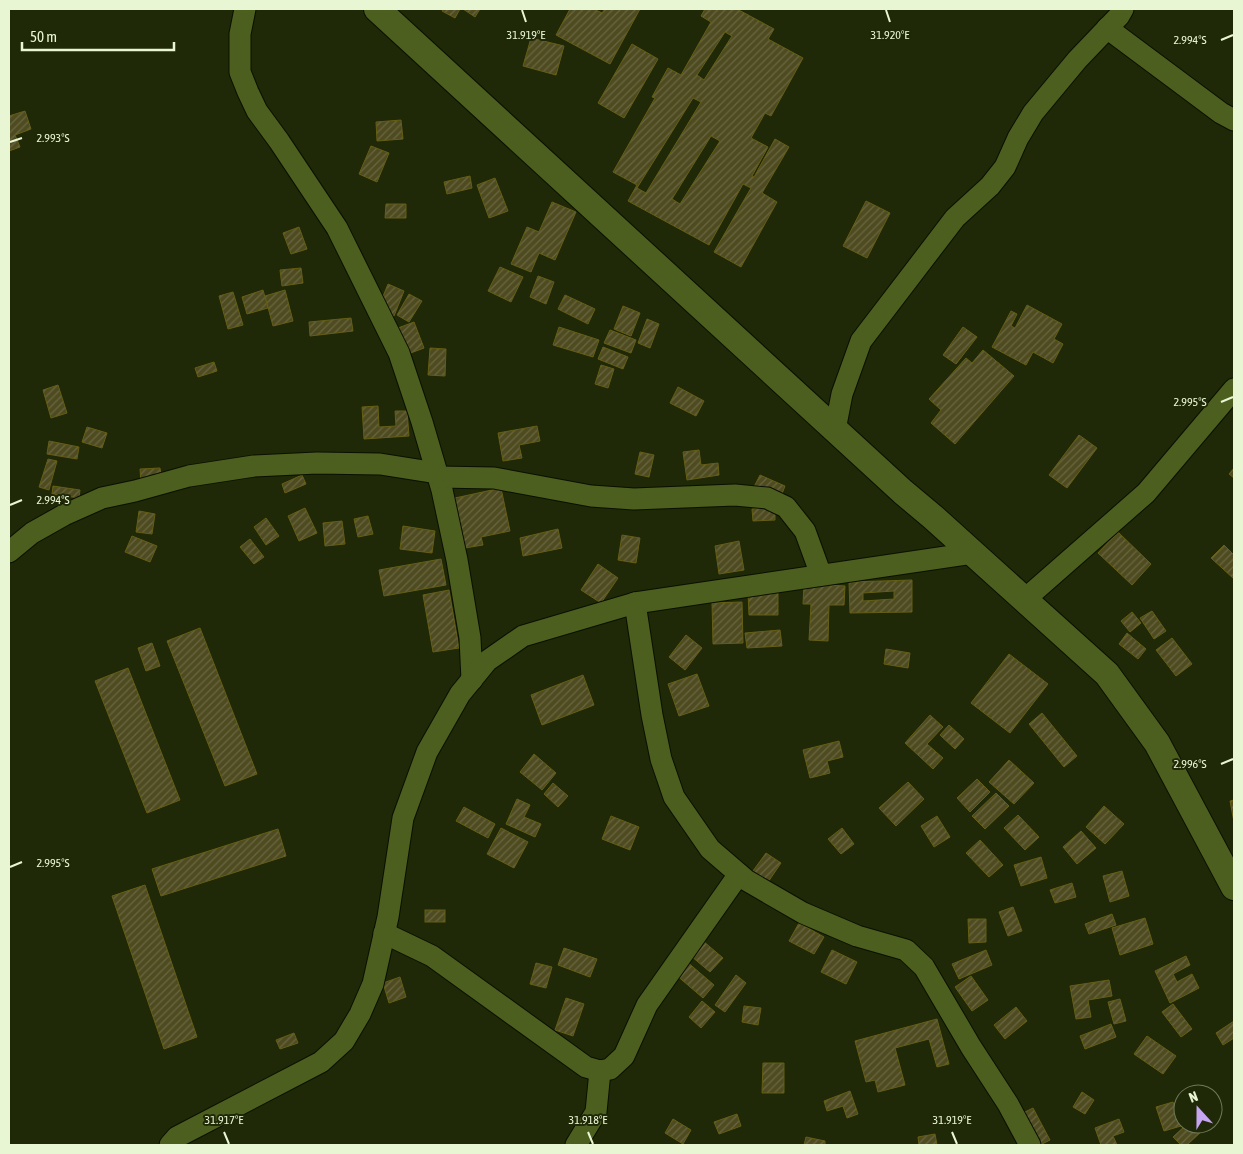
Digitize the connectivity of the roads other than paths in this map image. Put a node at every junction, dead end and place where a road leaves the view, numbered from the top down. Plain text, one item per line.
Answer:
1 (245, 9) edge
2 (378, 9) edge
3 (1123, 9) edge
4 (1108, 28) junction
5 (1234, 120) edge
6 (1234, 389) edge
7 (835, 430) junction
8 (437, 475) junction
9 (9, 552) edge
10 (973, 554) junction
11 (821, 575) junction
12 (1024, 600) junction
13 (636, 603) junction
14 (472, 680) junction
15 (739, 874) junction
16 (1234, 887) edge
17 (384, 933) junction
18 (600, 1071) junction
19 (170, 1145) edge
20 (576, 1145) edge
21 (1030, 1145) edge

1 - 8 street
2 - 7 street
3 - 4 street
4 - 5 street
4 - 7 street
6 - 12 street
7 - 10 street
8 - 9 street
8 - 11 street
8 - 14 street
10 - 11 street
10 - 12 street
11 - 13 street
12 - 16 street
13 - 14 street
13 - 15 street
14 - 17 street
15 - 18 street
15 - 21 street
17 - 18 street
17 - 19 street
18 - 20 street

